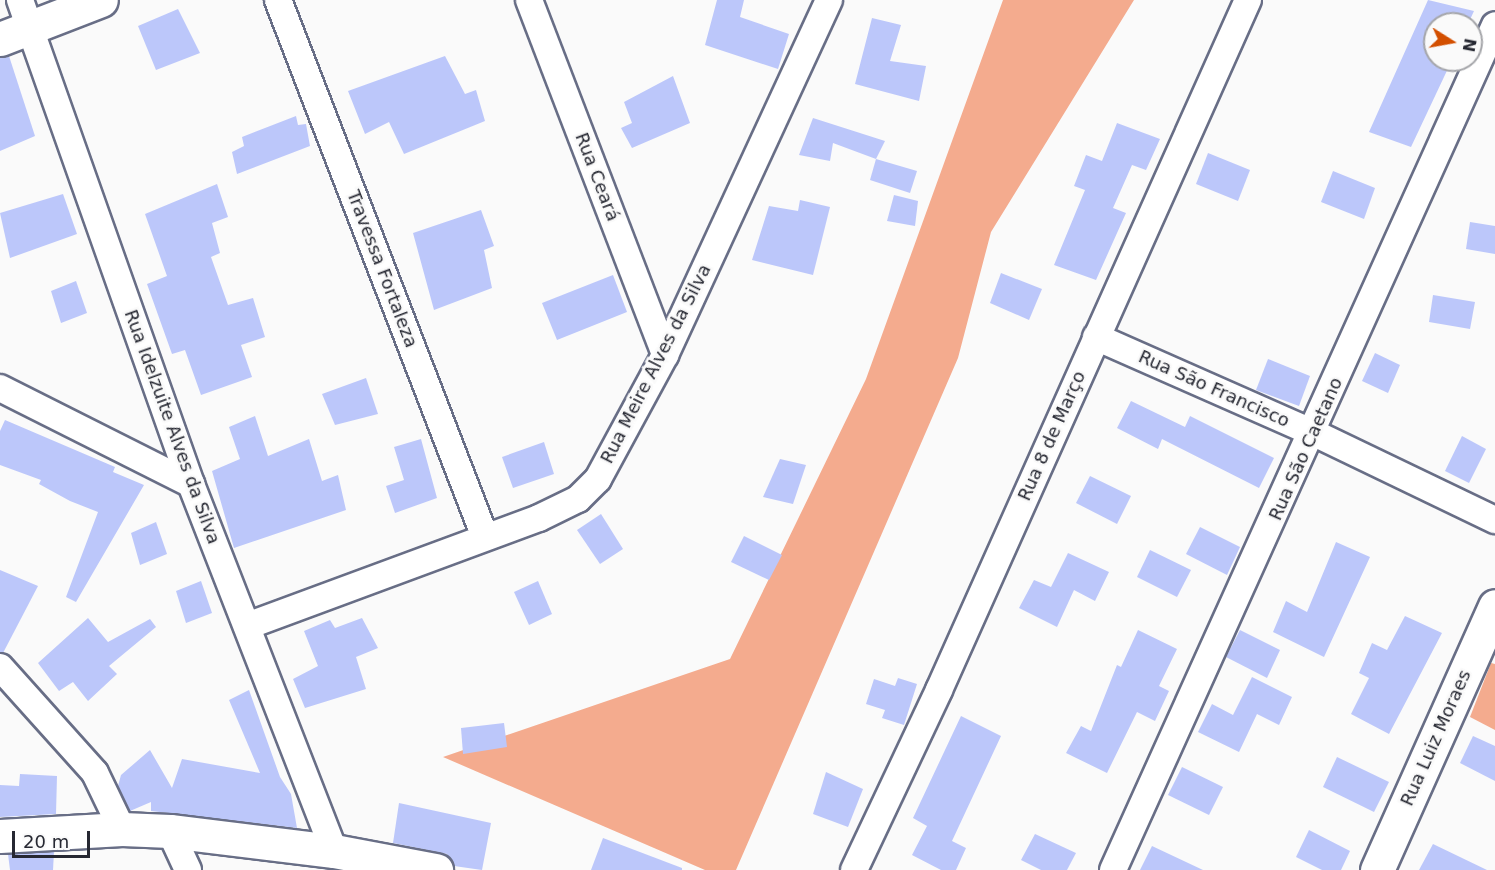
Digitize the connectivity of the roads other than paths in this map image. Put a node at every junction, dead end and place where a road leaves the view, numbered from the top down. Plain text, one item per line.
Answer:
1 (100, 0) edge
2 (279, 0) edge
3 (529, 0) edge
4 (829, 0) edge
5 (1248, 0) edge
6 (25, 14) edge
7 (1495, 25) edge
8 (0, 39) edge
9 (1096, 337) junction
10 (665, 355) junction
11 (0, 388) edge
12 (1314, 433) junction
13 (191, 484) junction
14 (1495, 520) edge
15 (485, 537) junction
16 (1495, 606) edge
17 (247, 626) junction
18 (0, 667) edge
19 (122, 829) junction
20 (170, 831) junction
21 (0, 836) edge
22 (334, 851) junction
23 (188, 870) edge
24 (436, 870) edge
25 (854, 870) edge
26 (1113, 870) edge
27 (1377, 870) edge

1 - 6 street
2 - 15 street, Travessa Fortaleza
3 - 10 street, Rua Ceará
4 - 10 street, Rua Meire Alves da Silva
5 - 9 street, Rua 8 de Março
6 - 8 street
6 - 13 street, Rua Idelzuite Alves da Silva
7 - 12 street, Rua São Caetano
9 - 12 street, Rua São Francisco
9 - 25 street, Rua 8 de Março
10 - 15 street, Rua Meire Alves da Silva
11 - 13 street
12 - 14 street, Rua São Francisco
12 - 26 street, Rua São Caetano
13 - 17 street, Rua Idelzuite Alves da Silva
15 - 17 street, Rua Meire Alves da Silva
16 - 27 street, Rua Luiz Moraes
17 - 22 street, Rua Idelzuite Alves da Silva
18 - 19 street
19 - 20 street
19 - 21 street
20 - 22 street
20 - 23 street
22 - 24 street

